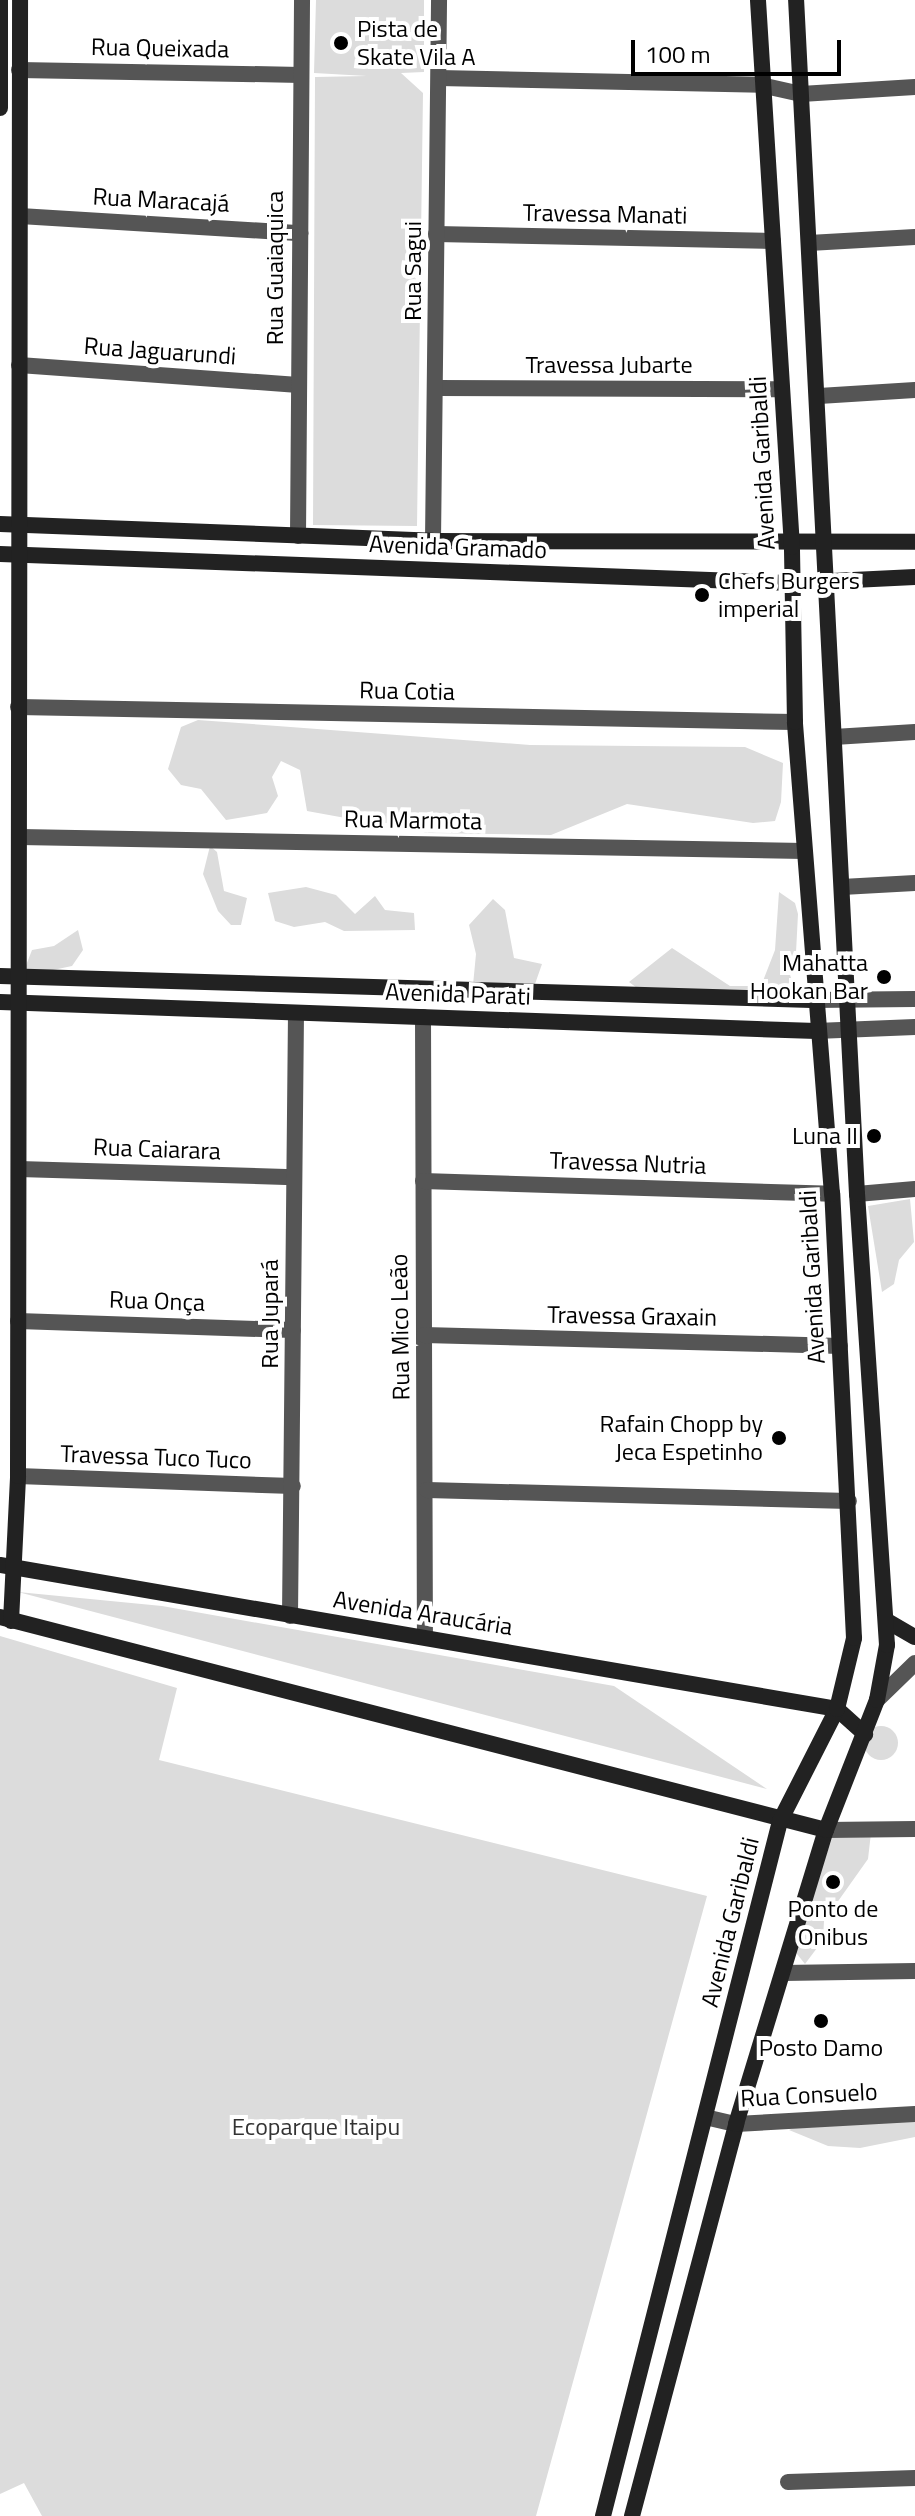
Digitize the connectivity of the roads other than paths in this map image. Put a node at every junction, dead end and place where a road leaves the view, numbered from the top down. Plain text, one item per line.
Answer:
1 (0, 0) edge
2 (20, 0) edge
3 (302, 0) edge
4 (439, 0) edge
5 (758, 0) edge
6 (796, 0) edge
7 (0, 64) edge
8 (19, 70) junction
9 (301, 75) junction
10 (439, 78) junction
11 (761, 85) junction
12 (915, 87) edge
13 (801, 94) junction
14 (0, 108) edge
15 (20, 216) junction
16 (300, 233) junction
17 (436, 234) junction
18 (915, 237) edge
19 (773, 241) junction
20 (809, 243) junction
21 (19, 365) junction
22 (298, 385) junction
23 (437, 388) junction
24 (782, 389) junction
25 (915, 390) edge
26 (819, 396) junction
27 (0, 524) edge
28 (20, 524) junction
29 (298, 536) junction
30 (433, 541) junction
31 (915, 542) edge
32 (824, 545) junction
33 (792, 547) junction
34 (0, 554) edge
35 (19, 554) junction
36 (915, 577) edge
37 (791, 583) junction
38 (826, 583) junction
39 (18, 707) junction
40 (795, 722) junction
41 (915, 732) edge
42 (834, 737) junction
43 (20, 837) junction
44 (804, 851) junction
45 (915, 883) edge
46 (842, 887) junction
47 (0, 976) edge
48 (19, 976) junction
49 (915, 999) edge
50 (812, 1000) junction
51 (0, 1002) edge
52 (846, 1002) junction
53 (18, 1003) junction
54 (296, 1013) junction
55 (423, 1017) junction
56 (915, 1027) edge
57 (816, 1031) junction
58 (848, 1031) junction
59 (19, 1169) junction
60 (294, 1177) junction
61 (423, 1181) junction
62 (915, 1189) edge
63 (832, 1194) junction
64 (857, 1194) junction
65 (18, 1321) junction
66 (293, 1330) junction
67 (424, 1335) junction
68 (840, 1346) junction
69 (18, 1476) junction
70 (293, 1486) junction
71 (427, 1490) junction
72 (849, 1501) junction
73 (7, 1566) edge
74 (290, 1616) junction
75 (6, 1619) edge
76 (887, 1621) junction
77 (425, 1637) junction
78 (915, 1637) edge
79 (913, 1667) edge
80 (877, 1700) junction
81 (837, 1709) junction
82 (865, 1734) junction
83 (780, 1821) junction
84 (915, 1829) edge
85 (826, 1830) junction
86 (915, 1971) edge
87 (783, 1973) junction
88 (915, 2114) edge
89 (705, 2117) junction
90 (736, 2124) junction
91 (915, 2478) edge
92 (788, 2482) dead end
93 (610, 2488) junction
94 (637, 2495) junction
95 (603, 2516) edge
96 (632, 2516) edge

1 - 7 street
2 - 8 street
3 - 9 street, Rua Guaiaquica
4 - 10 street, Rua Sagui
5 - 11 street, Avenida Garibaldi
6 - 13 street, Avenida Garibaldi
7 - 14 street
8 - 9 street, Rua Queixada
8 - 15 street
9 - 16 street, Rua Guaiaquica
10 - 11 street
10 - 17 street, Rua Sagui
11 - 13 street
11 - 19 street, Avenida Garibaldi
12 - 13 street
13 - 20 street, Avenida Garibaldi
15 - 16 street, Rua Maracajá
15 - 21 street
16 - 22 street, Rua Guaiaquica
17 - 19 street, Travessa Manati
17 - 23 street, Rua Sagui
18 - 20 street
19 - 24 street, Avenida Garibaldi
20 - 26 street, Avenida Garibaldi
21 - 22 street, Rua Jaguarundi
21 - 28 street
22 - 29 street, Rua Guaiaquica
23 - 24 street, Travessa Jubarte
23 - 30 street, Rua Sagui
24 - 33 street, Avenida Garibaldi
25 - 26 street
26 - 32 street, Avenida Garibaldi
27 - 28 street, Avenida Gramado
28 - 29 street, Avenida Gramado
28 - 35 street
29 - 30 street, Avenida Gramado
30 - 33 street, Avenida Gramado
31 - 32 street, Avenida Gramado
32 - 33 street, Avenida Gramado
32 - 38 street, Avenida Garibaldi
33 - 37 street, Avenida Garibaldi
34 - 35 street, Avenida Gramado
35 - 37 street, Avenida Gramado
35 - 39 street
36 - 38 street, Avenida Gramado
37 - 38 street, Avenida Gramado
37 - 40 street, Avenida Garibaldi
38 - 42 street, Avenida Garibaldi
39 - 40 street, Rua Cotia
39 - 43 street
40 - 44 street, Avenida Garibaldi
41 - 42 street
42 - 46 street, Avenida Garibaldi
43 - 44 street, Rua Marmota
43 - 48 street
44 - 50 street, Avenida Garibaldi
45 - 46 street
46 - 52 street, Avenida Garibaldi
47 - 48 street, Avenida Parati
48 - 50 street, Avenida Parati
48 - 53 street
49 - 52 street, Avenida Parati
50 - 52 street, Avenida Parati
50 - 57 street, Avenida Garibaldi
51 - 53 street, Avenida Parati
52 - 58 street, Avenida Garibaldi
53 - 54 street, Avenida Parati
53 - 59 street
54 - 55 street, Avenida Parati
54 - 60 street, Rua Jupará
55 - 57 street, Avenida Parati
55 - 61 street, Rua Mico Leão
56 - 58 street, Avenida Parati
57 - 58 street, Avenida Parati
57 - 63 street, Avenida Garibaldi
58 - 64 street, Avenida Garibaldi
59 - 60 street, Rua Caiarara
59 - 65 street
60 - 66 street, Rua Jupará
61 - 63 street, Travessa Nutria
61 - 67 street, Rua Mico Leão
62 - 64 street
63 - 68 street, Avenida Garibaldi
64 - 76 street, Avenida Garibaldi
65 - 66 street, Rua Onça
65 - 69 street
66 - 70 street, Rua Jupará
67 - 68 street, Travessa Graxain
67 - 71 street, Rua Mico Leão
68 - 72 street, Avenida Garibaldi
69 - 70 street, Travessa Tuco Tuco
69 - 73 street
70 - 74 street, Rua Jupará
71 - 72 street
71 - 77 street, Rua Mico Leão
72 - 81 street, Avenida Garibaldi
73 - 74 street, Avenida Araucária
73 - 75 street
74 - 77 street, Avenida Araucária
75 - 83 street
76 - 78 street
76 - 80 street, Avenida Garibaldi
77 - 81 street, Avenida Araucária
79 - 80 street
80 - 82 street, Avenida Garibaldi
81 - 82 street
81 - 83 street, Avenida Garibaldi
82 - 85 street, Avenida Garibaldi
83 - 85 street
83 - 89 street, Avenida Garibaldi
84 - 85 street
85 - 87 street, Avenida Garibaldi
86 - 87 street
87 - 90 street, Avenida Garibaldi
88 - 90 street, Rua Consuelo
89 - 90 street, Rua Consuelo
89 - 93 street, Avenida Garibaldi
90 - 94 street, Avenida Garibaldi
91 - 92 street
93 - 94 street
93 - 95 street, Avenida Garibaldi
94 - 96 street, Avenida Garibaldi

